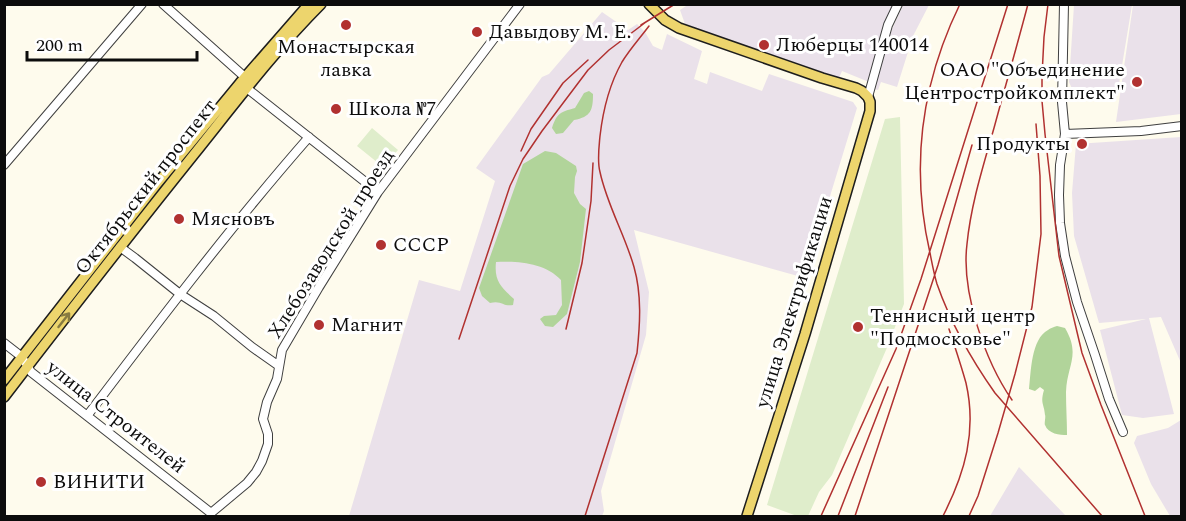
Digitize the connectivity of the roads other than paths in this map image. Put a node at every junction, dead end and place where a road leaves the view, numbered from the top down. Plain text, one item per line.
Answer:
1 (142, 4) edge
2 (163, 4) edge
3 (309, 4) edge
4 (321, 4) edge
5 (520, 4) edge
6 (649, 4) edge
7 (898, 4) edge
8 (1064, 4) edge
9 (246, 83) junction
10 (868, 97) junction
11 (1182, 126) edge
12 (1065, 134) junction
13 (309, 137) junction
14 (4, 165) edge
15 (378, 192) junction
16 (120, 247) junction
17 (180, 294) junction
18 (4, 344) edge
19 (22, 357) junction
20 (28, 366) junction
21 (279, 366) junction
22 (4, 380) edge
23 (4, 397) edge
24 (87, 416) junction
25 (1123, 432) dead end
26 (211, 515) edge
27 (747, 516) edge

1 - 14 street
2 - 9 street
3 - 9 main road, Октябрьский проспект
4 - 9 main road, Октябрьский проспект
5 - 15 street, Хлебозаводской проезд
6 - 10 main road
7 - 10 street
8 - 12 street
9 - 13 street
9 - 16 main road, Октябрьский проспект
9 - 19 main road, Октябрьский проспект
10 - 27 main road, улица Электрификации
11 - 12 street
12 - 25 street
13 - 15 street
13 - 17 street
15 - 21 street, Хлебозаводской проезд
16 - 17 street
20 -> 16 main road, Октябрьский проспект
17 - 21 street
17 - 24 street
18 - 19 street, улица Строителей
19 - 20 street, улица Строителей
19 - 22 main road, Октябрьский проспект
20 - 23 main road, Октябрьский проспект
20 - 24 street, улица Строителей
21 - 26 street, Хлебозаводской проезд
24 - 26 street, улица Строителей

